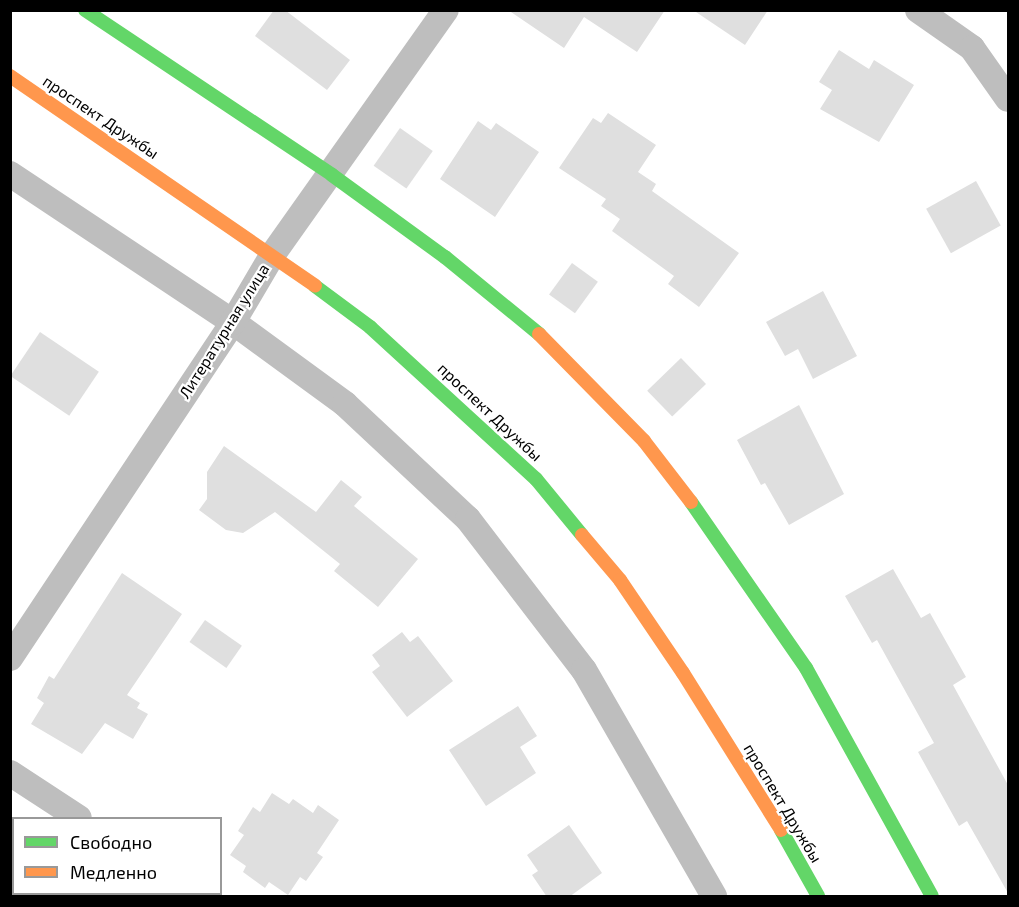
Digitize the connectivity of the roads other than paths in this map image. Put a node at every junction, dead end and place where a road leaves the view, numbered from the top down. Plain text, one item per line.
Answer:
1 (85, 10) edge
2 (446, 10) edge
3 (918, 10) edge
4 (10, 76) edge
5 (1008, 99) edge
6 (10, 174) edge
7 (332, 175) junction
8 (273, 254) junction
9 (233, 322) junction
10 (10, 658) edge
11 (10, 773) edge
12 (76, 817) edge
13 (714, 897) edge
14 (818, 897) edge
15 (932, 897) edge

1 - 7 street
2 - 7 street, Литературная улица
3 - 5 street
4 - 8 street, проспект Дружбы
6 - 9 street
7 - 8 street, Литературная улица
7 - 15 street
8 - 9 street, Литературная улица
8 - 14 street, проспект Дружбы
9 - 10 street, Литературная улица
9 - 13 street
11 - 12 street

